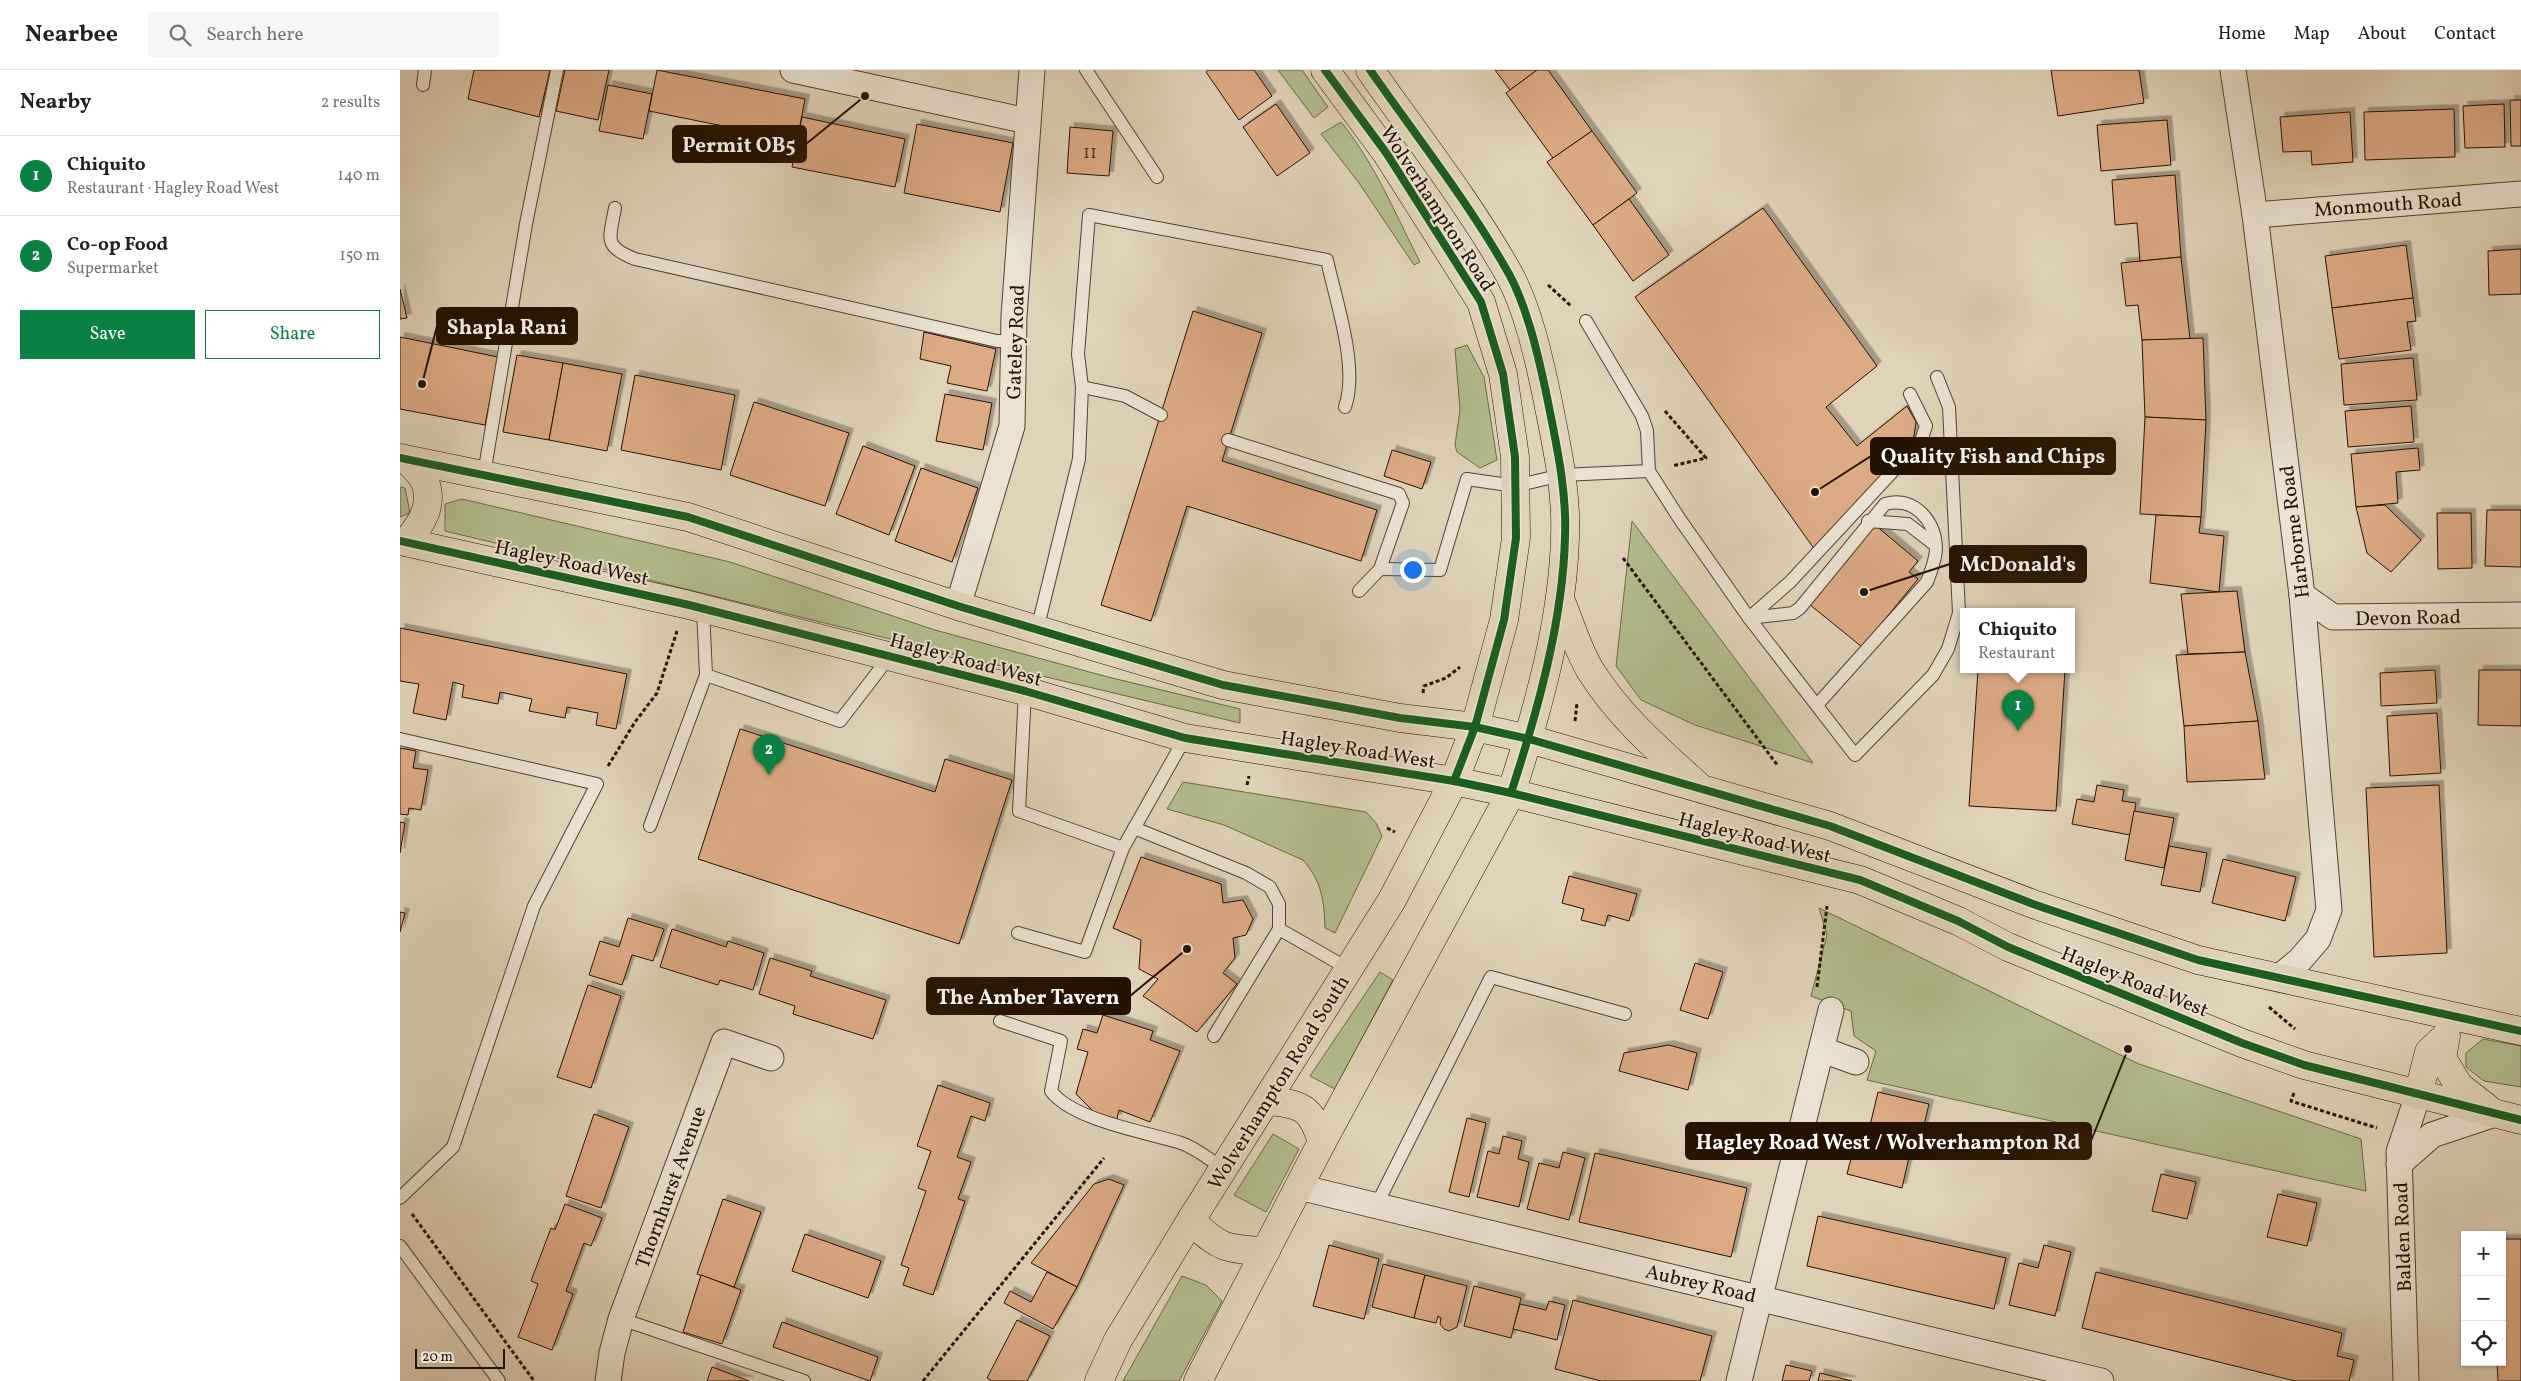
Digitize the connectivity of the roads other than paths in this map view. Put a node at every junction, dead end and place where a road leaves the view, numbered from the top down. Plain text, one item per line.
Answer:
1 (425, 70) edge
2 (557, 70) edge
3 (792, 70) edge
4 (1032, 70) edge
5 (1086, 70) edge
6 (1325, 70) edge
7 (1370, 70) edge
8 (2233, 70) edge
9 (423, 84) dead end
10 (1027, 121) junction
11 (1157, 177) dead end
12 (2521, 194) edge
13 (615, 208) dead end
14 (2255, 215) junction
15 (1586, 321) dead end
16 (1014, 341) junction
17 (1937, 377) dead end
18 (1082, 387) junction
19 (1910, 394) dead end
20 (1345, 407) dead end
21 (1161, 415) dead end
22 (1228, 440) dead end
23 (404, 459) edge
24 (1650, 471) junction
25 (484, 474) junction
26 (1562, 474) junction
27 (1515, 486) junction
28 (1868, 521) junction
29 (402, 544) edge
30 (1935, 545) junction
31 (1380, 570) junction
32 (1359, 590) dead end
33 (2302, 595) junction
34 (1560, 599) junction
35 (694, 606) junction
36 (958, 606) junction
37 (1962, 608) edge
38 (2521, 615) edge
39 (1750, 618) junction
40 (1960, 618) edge
41 (1036, 630) junction
42 (890, 656) junction
43 (706, 675) junction
44 (1026, 691) junction
45 (1817, 705) junction
46 (1475, 727) junction
47 (1185, 738) junction
48 (400, 739) edge
49 (1529, 739) junction
50 (1454, 781) junction
51 (1702, 789) junction
52 (1511, 793) junction
53 (650, 826) dead end
54 (1134, 828) junction
55 (1122, 848) junction
56 (1279, 929) junction
57 (1018, 933) dead end
58 (1349, 969) junction
59 (2278, 978) junction
60 (1831, 1010) road end
61 (1625, 1014) dead end
62 (2468, 1020) junction
63 (1000, 1021) dead end
64 (2521, 1031) edge
65 (1214, 1036) dead end
66 (2446, 1036) junction
67 (1823, 1050) junction
68 (771, 1058) dead end
69 (1856, 1062) dead end
70 (2418, 1095) junction
71 (1267, 1101) junction
72 (2495, 1114) junction
73 (2521, 1120) edge
74 (1322, 1142) junction
75 (2399, 1164) junction
76 (1224, 1169) junction
77 (1299, 1187) junction
78 (400, 1198) edge
79 (1376, 1206) junction
80 (1191, 1220) junction
81 (400, 1246) edge
82 (1266, 1251) junction
83 (1758, 1296) junction
84 (621, 1319) junction
85 (499, 1381) edge
86 (608, 1381) edge
87 (804, 1381) edge
88 (1099, 1381) edge
89 (1198, 1381) edge
90 (1739, 1381) edge
91 (2102, 1381) edge
92 (2406, 1381) edge

1 - 9 lane
2 - 25 lane
3 - 10 street
4 - 10 street, Gateley Road
5 - 11 lane
6 - 27 main road, Wolverhampton Road
7 - 26 main road, Wolverhampton Road
8 - 14 street, Harborne Road
10 - 16 street, Gateley Road
12 - 14 street, Monmouth Road
13 - 16 lane
14 - 33 street, Harborne Road
15 - 24 lane
16 - 36 street, Gateley Road
17 - 37 lane
18 - 20 lane
18 - 21 lane
18 - 41 lane
19 - 39 lane
22 - 31 lane
23 - 25 main road, Hagley Road West
23 - 29 main road
24 - 26 lane
24 - 39 lane
25 - 36 main road, Hagley Road West
26 - 27 lane
26 - 34 main road, Wolverhampton Road
27 - 31 lane
27 - 46 main road, Wolverhampton Road
28 - 30 lane
28 - 30 lane
28 - 39 lane
29 - 35 main road, Hagley Road West
30 - 45 lane
31 - 32 lane
33 - 38 street, Devon Road
33 - 59 street, Harborne Road
34 - 49 main road, Wolverhampton Road
34 - 51 main road
35 - 42 main road, Hagley Road West
35 - 43 lane
36 - 41 main road, Hagley Road West
39 - 45 lane
40 - 45 lane
41 - 46 main road, Hagley Road West
42 - 43 lane
42 - 44 main road, Hagley Road West
43 - 53 lane
44 - 47 main road, Hagley Road West
44 - 55 lane
46 - 49 main road, Hagley Road West
46 - 50 main road, Wolverhampton Road South
47 - 50 main road, Hagley Road West
47 - 54 lane
48 - 78 lane
49 - 51 main road, Hagley Road West
49 - 52 main road, Wolverhampton Road
50 - 52 main road, Hagley Road West
50 - 58 main road, Wolverhampton Road South
51 - 59 main road, Hagley Road West
52 - 70 main road, Hagley Road West
52 - 74 main road
54 - 55 lane
54 - 56 lane
55 - 57 lane
56 - 58 lane
56 - 65 lane
58 - 71 main road, Wolverhampton Road South
59 - 62 main road, Hagley Road West
60 - 67 street
61 - 79 lane
62 - 64 main road, Hagley Road West
62 - 66 main road
63 - 76 lane
66 - 70 main road
66 - 72 main road
67 - 69 street
67 - 83 street
68 - 84 street, Thornhurst Avenue
70 - 72 main road, Hagley Road West
70 - 75 street, Balden Road
71 - 74 main road
71 - 76 main road, Wolverhampton Road South
72 - 73 main road, Hagley Road West
72 - 75 street
74 - 77 main road
75 - 92 street, Balden Road
76 - 80 main road, Wolverhampton Road South
77 - 79 street, Aubrey Road
77 - 82 main road
79 - 83 street, Aubrey Road
80 - 82 main road
80 - 88 main road, Wolverhampton Road South
81 - 85 lane
82 - 89 main road
83 - 90 street
83 - 91 street, Aubrey Road
84 - 86 street, Thornhurst Avenue
84 - 87 lane

